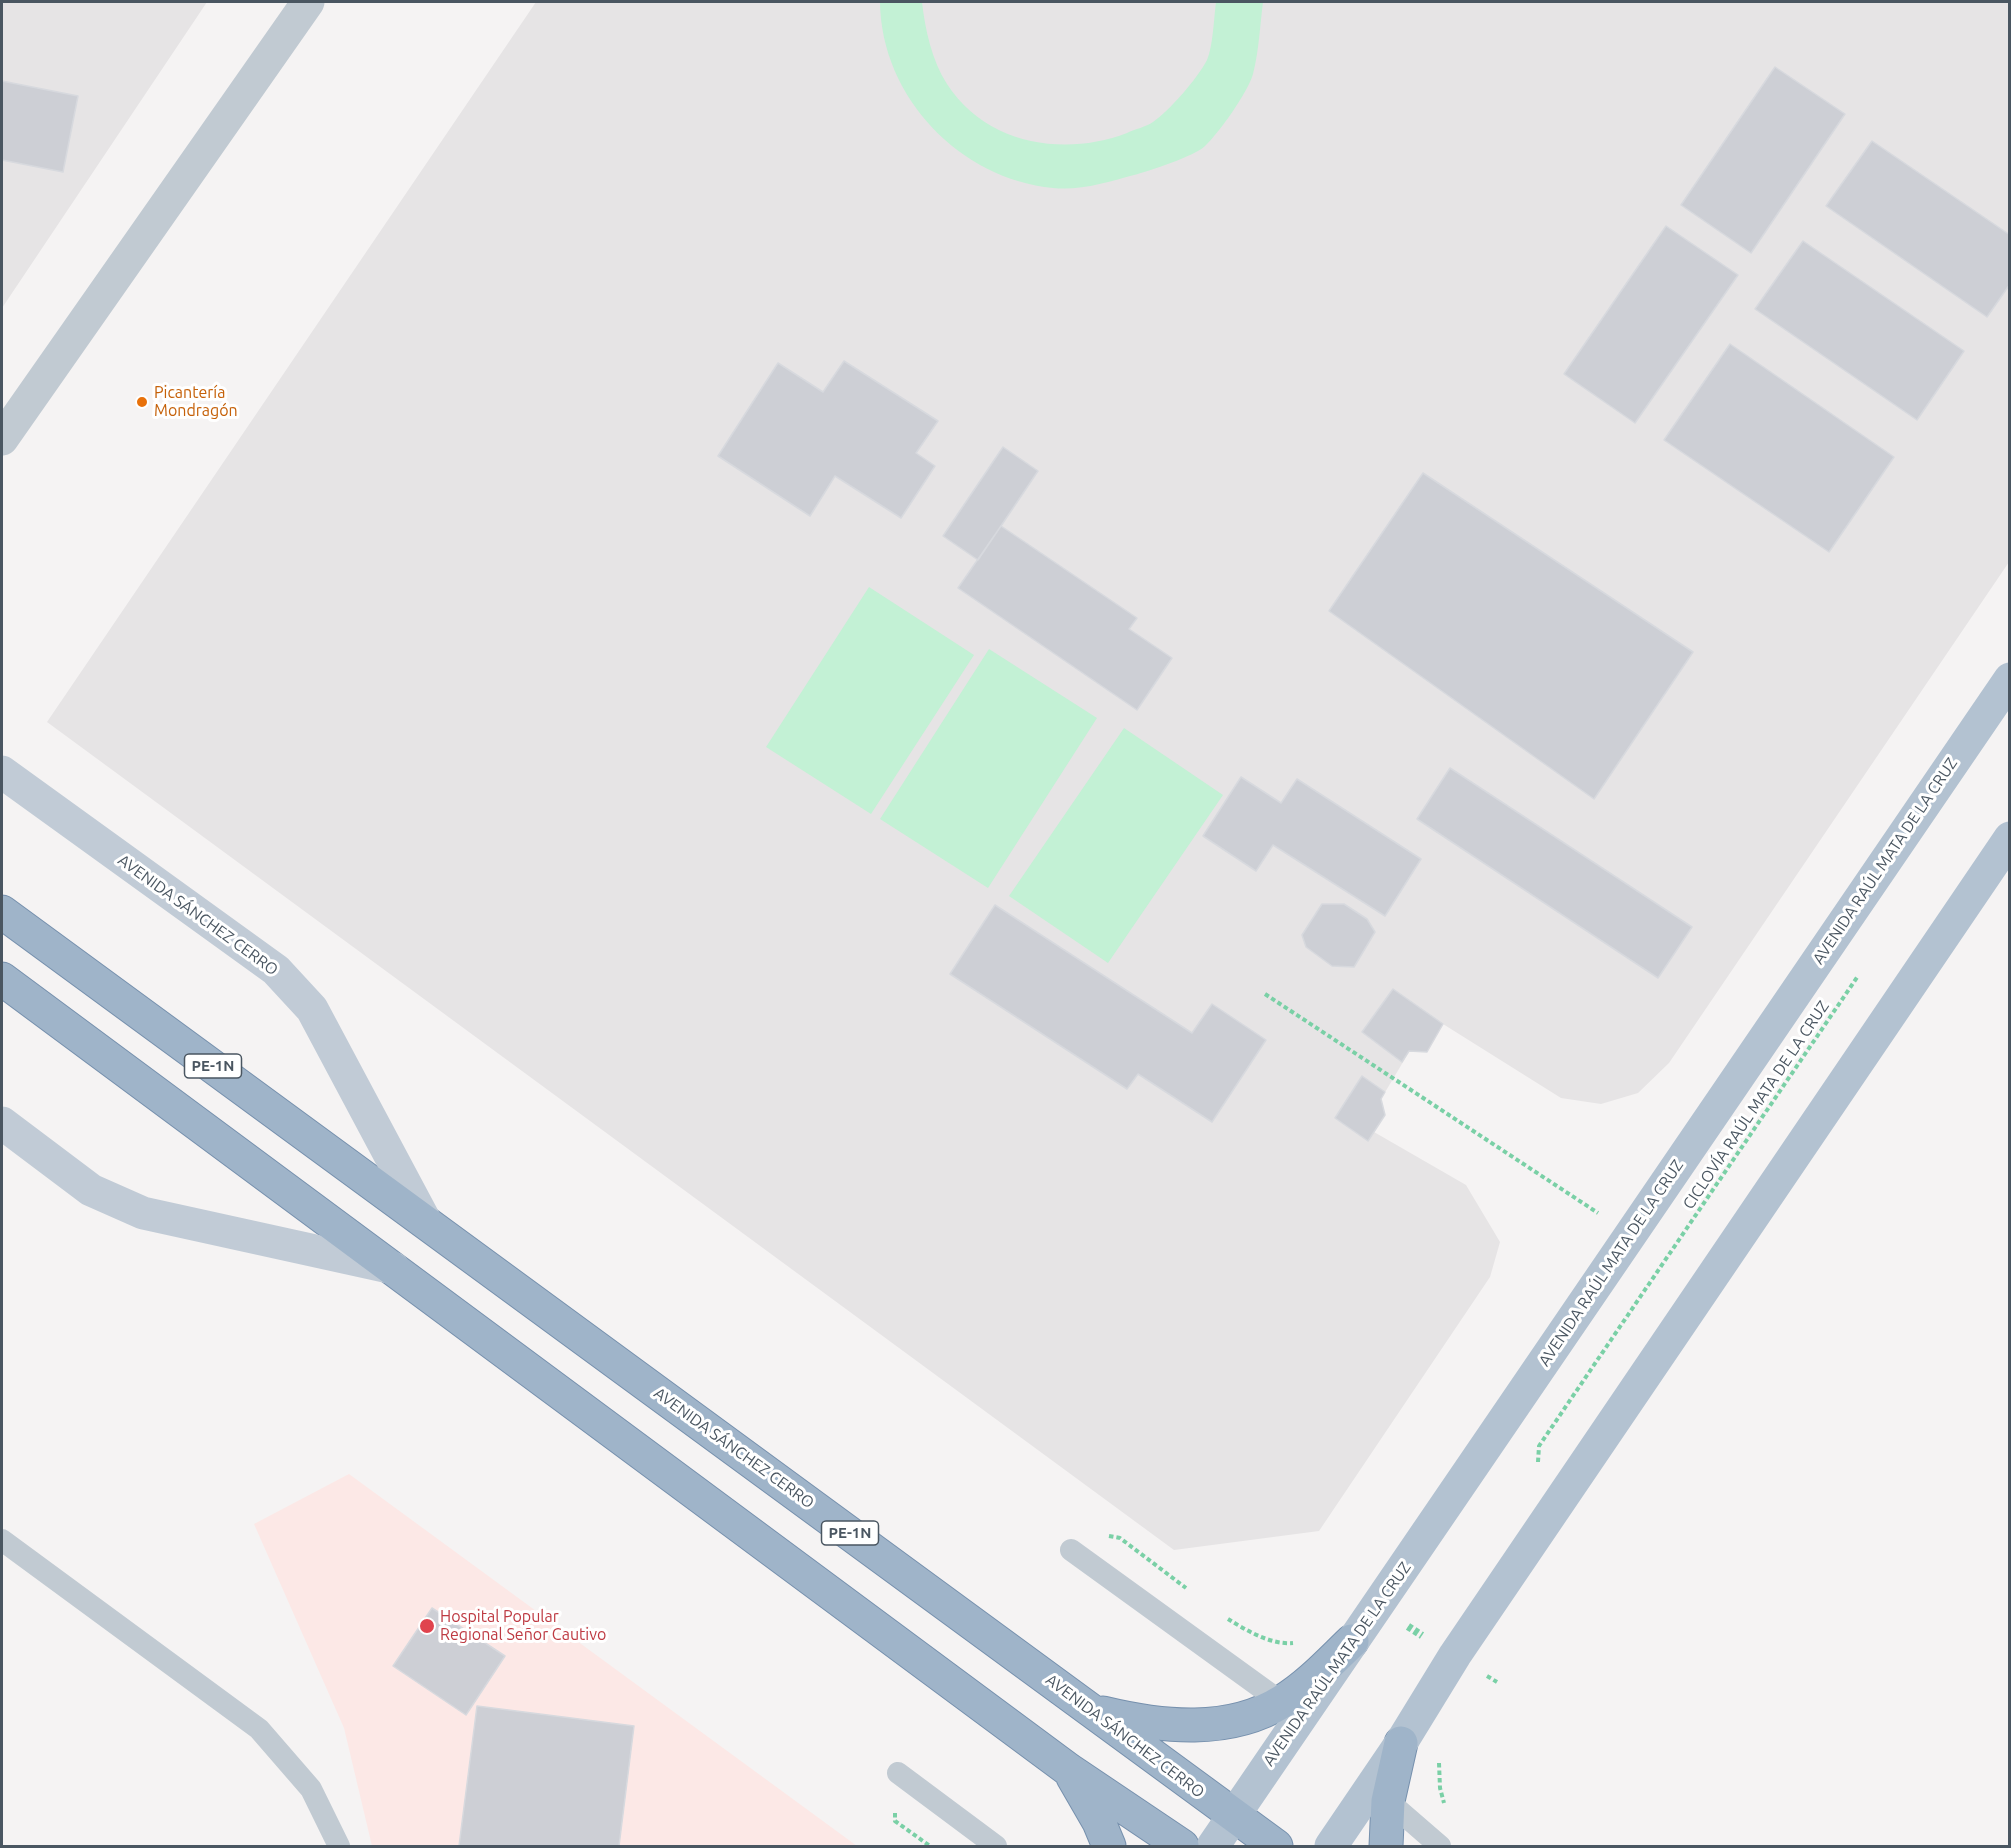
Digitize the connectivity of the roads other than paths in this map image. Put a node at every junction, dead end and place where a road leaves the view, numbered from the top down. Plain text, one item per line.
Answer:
1 (308, 2) edge
2 (2, 439) edge
3 (2010, 679) edge
4 (2, 772) edge
5 (2010, 838) edge
6 (2, 912) edge
7 (2, 979) edge
8 (2, 1123) edge
9 (424, 1219) junction
10 (393, 1268) junction
11 (2, 1540) edge
12 (1077, 1554) road end
13 (1352, 1641) junction
14 (1281, 1702) junction
15 (1091, 1710) junction
16 (1401, 1743) junction
17 (1069, 1770) junction
18 (897, 1773) dead end
19 (1388, 1801) junction
20 (1233, 1816) junction
21 (339, 1846) edge
22 (996, 1846) edge
23 (1109, 1846) edge
24 (1182, 1846) edge
25 (1213, 1846) edge
26 (1276, 1846) edge
27 (1331, 1846) edge
28 (1386, 1846) edge
29 (1440, 1846) edge

1 - 2 street
3 - 13 main road, AVENIDA RAÚL MATA DE LA CRUZ
4 - 9 main road, AVENIDA SÁNCHEZ CERRO
5 - 16 main road
6 - 9 highway, AVENIDA SÁNCHEZ CERRO / PE-1N
7 - 10 highway
8 - 10 main road
9 - 15 highway, AVENIDA SÁNCHEZ CERRO / PE-1N
10 - 17 highway
11 - 21 lane
12 - 14 lane
13 - 14 highway
13 - 20 main road, AVENIDA RAÚL MATA DE LA CRUZ
14 - 15 highway
15 - 20 highway, AVENIDA SÁNCHEZ CERRO / PE-1N
16 - 19 highway
16 - 27 main road
17 - 23 highway
17 - 24 highway
18 - 22 lane
19 - 28 highway
19 - 29 lane
20 - 25 main road, AVENIDA RAÚL MATA DE LA CRUZ
20 - 26 highway, AVENIDA SÁNCHEZ CERRO / PE-1N

